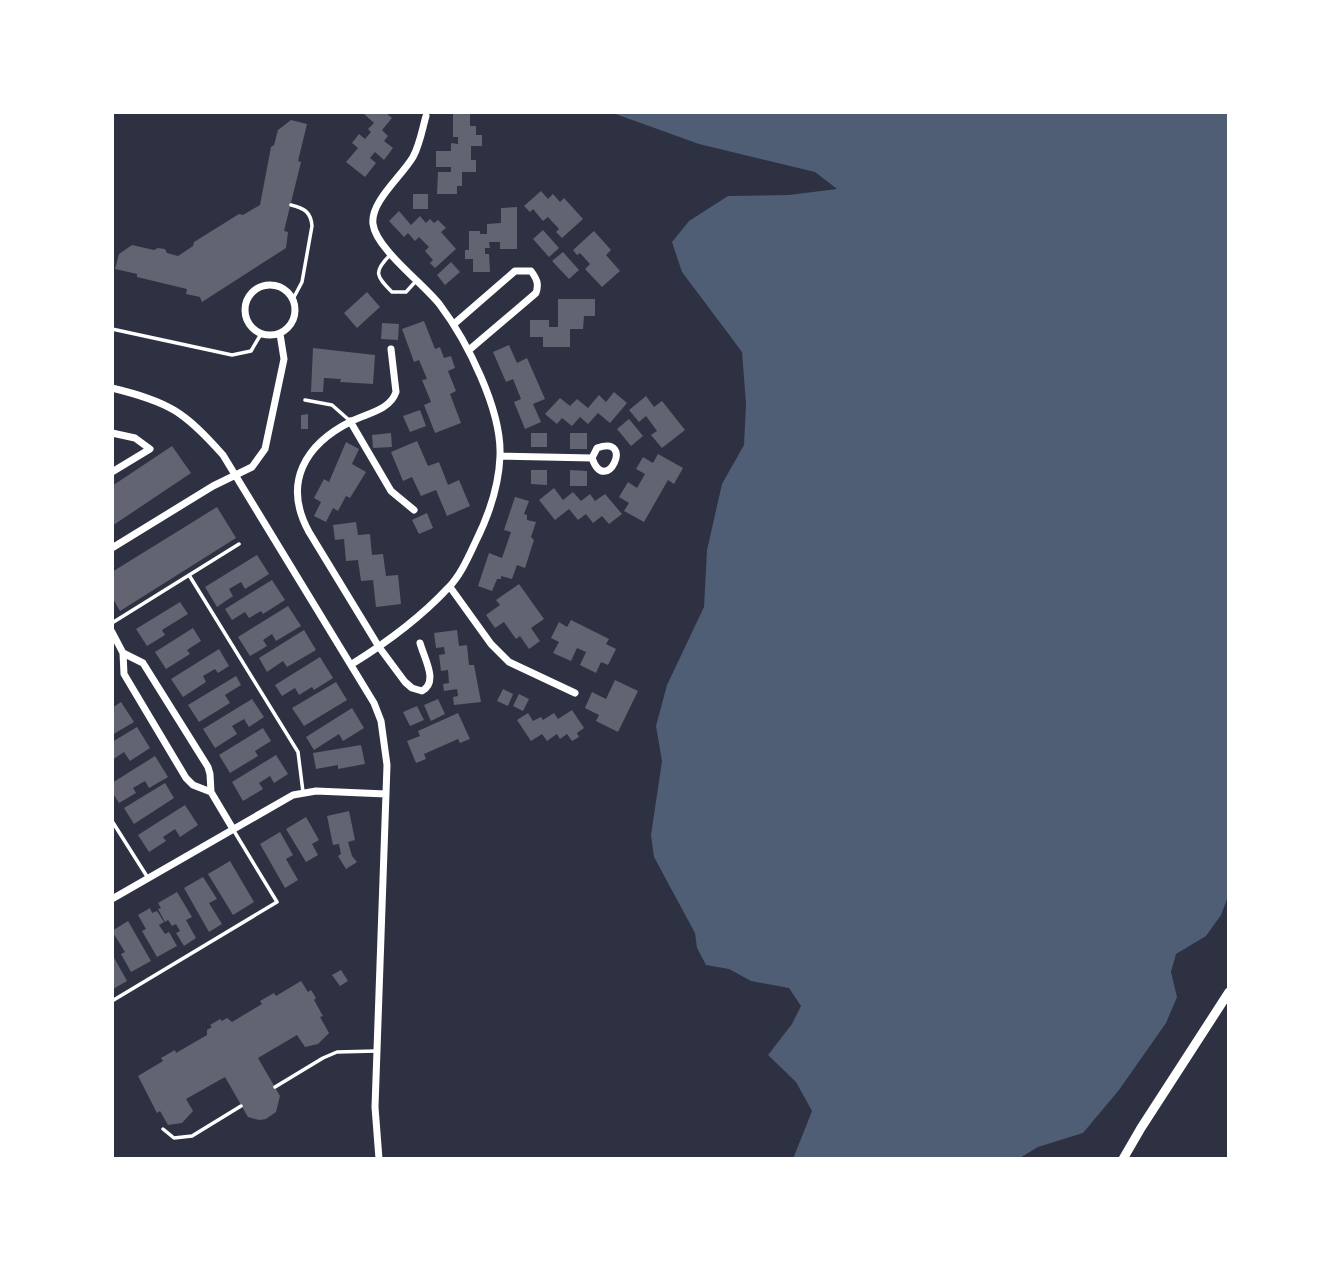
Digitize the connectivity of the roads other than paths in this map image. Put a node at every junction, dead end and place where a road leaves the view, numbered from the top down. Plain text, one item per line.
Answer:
1 (426, 116) dead end
2 (291, 205) dead end
3 (391, 254) junction
4 (416, 281) junction
5 (293, 299) junction
6 (454, 324) junction
7 (112, 329) edge
8 (261, 334) junction
9 (280, 334) junction
10 (391, 349) dead end
11 (469, 350) junction
12 (112, 388) edge
13 (305, 400) dead end
14 (350, 421) junction
15 (112, 433) edge
16 (500, 456) junction
17 (592, 458) dead end
18 (112, 472) edge
19 (236, 475) junction
20 (414, 510) dead end
21 (239, 544) dead end
22 (112, 548) edge
23 (189, 575) junction
24 (450, 587) junction
25 (112, 623) edge
26 (112, 632) edge
27 (420, 643) dead end
28 (379, 647) junction
29 (123, 653) junction
30 (352, 664) junction
31 (575, 693) dead end
32 (303, 792) junction
33 (211, 793) junction
34 (386, 794) junction
35 (112, 821) edge
36 (233, 830) junction
37 (148, 878) junction
38 (112, 899) edge
39 (1229, 992) edge
40 (112, 1000) edge
41 (376, 1051) junction
42 (275, 1087) dead end
43 (241, 1106) dead end
44 (163, 1129) dead end
45 (379, 1159) edge
46 (1123, 1159) edge

1 - 3 street
2 - 5 lane
3 - 4 street
3 - 4 lane
4 - 6 street
5 - 8 street
5 - 9 street
6 - 11 street
6 - 11 street
7 - 8 lane
8 - 9 street
9 - 19 street
10 - 14 street
11 - 16 street
12 - 19 street
13 - 14 lane
14 - 20 street
14 - 28 street
15 - 18 street
16 - 17 street
16 - 24 street
19 - 22 street
19 - 30 street
21 - 23 lane
23 - 25 lane
23 - 32 lane
24 - 28 street
24 - 31 street
26 - 29 street
27 - 28 street
28 - 30 street
29 - 33 street
29 - 33 street
30 - 34 street
32 - 34 street
32 - 36 street
33 - 36 street
34 - 41 street
35 - 37 lane
36 - 37 street
36 - 40 lane
37 - 38 street
39 - 46 street
41 - 42 lane
41 - 45 street
43 - 44 lane

